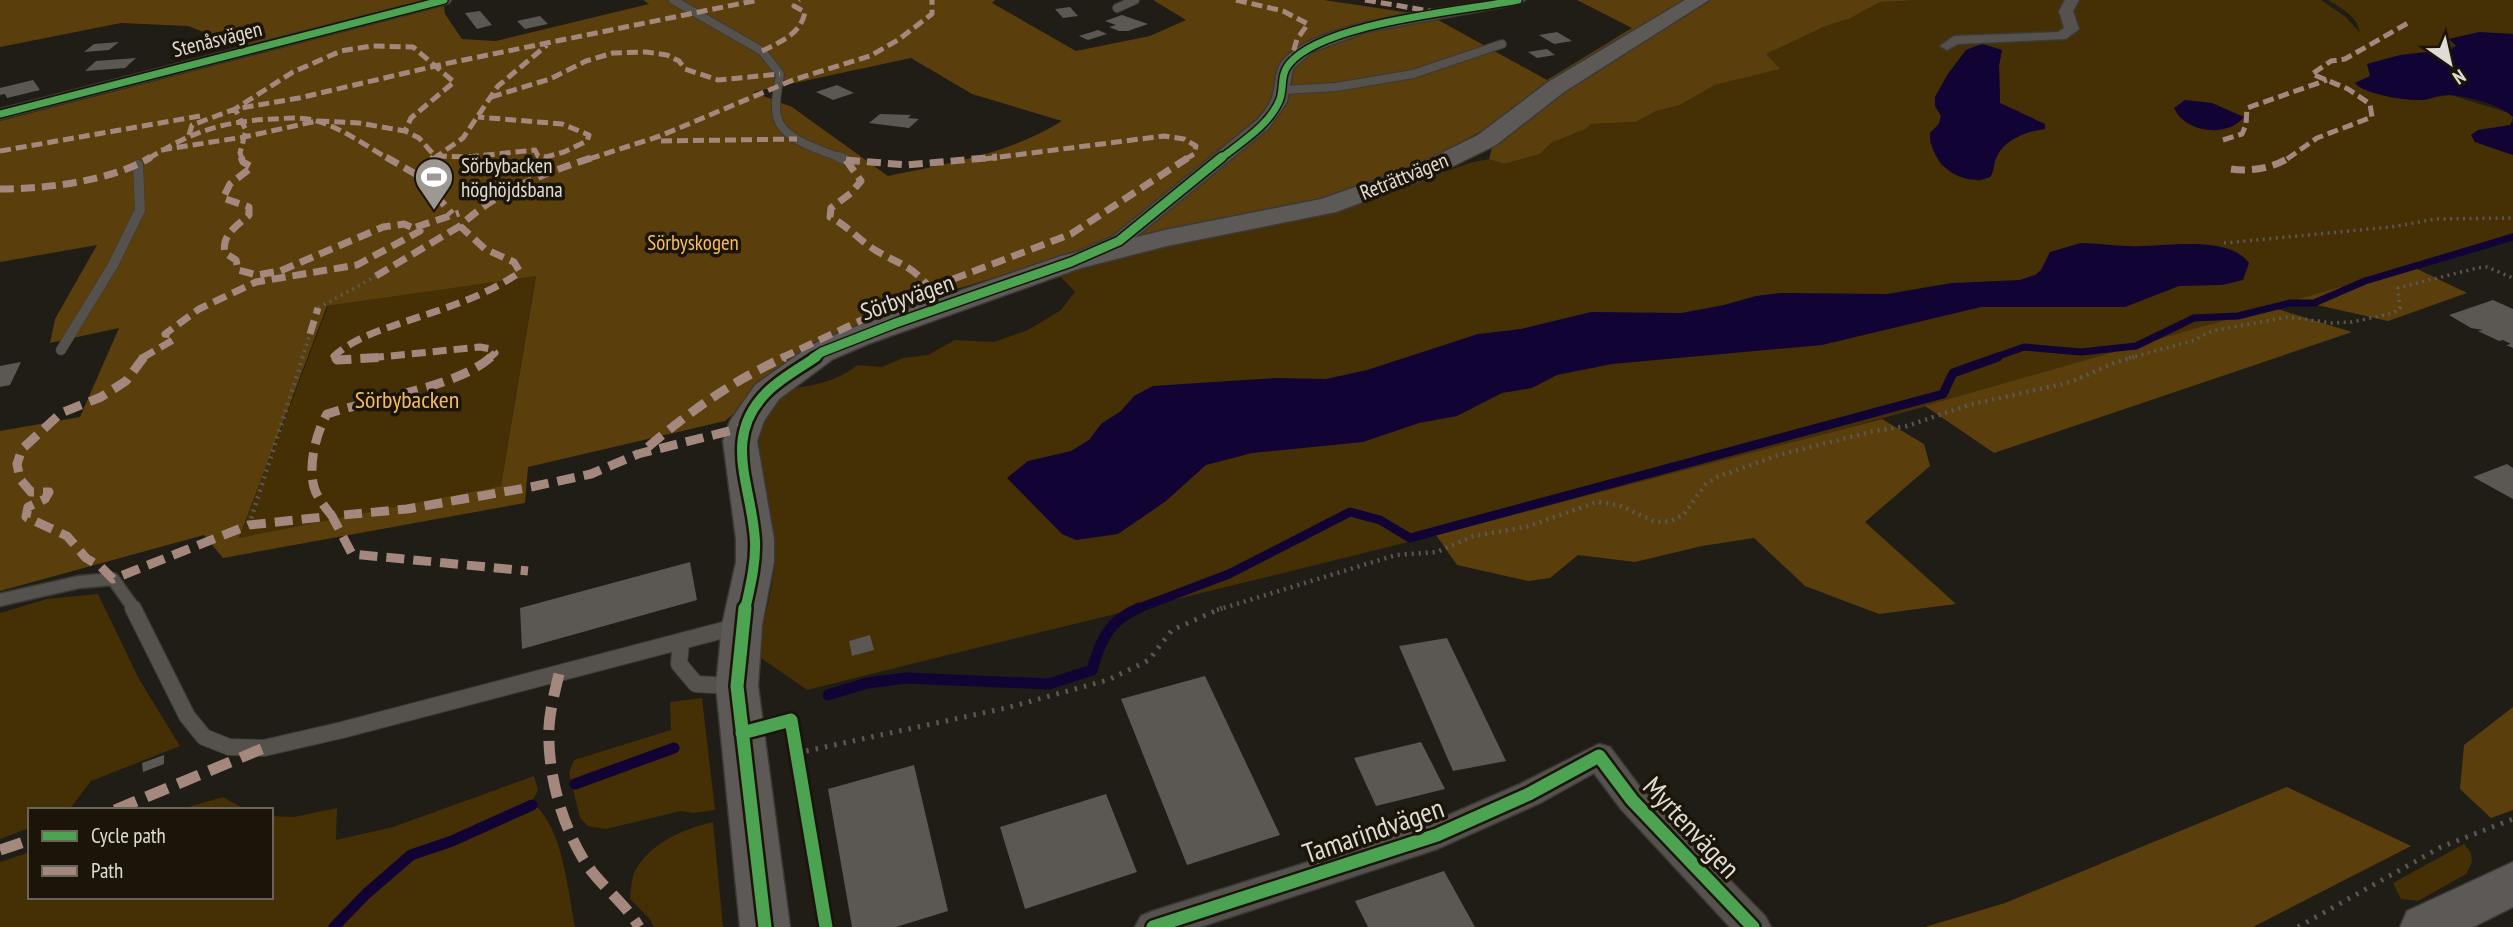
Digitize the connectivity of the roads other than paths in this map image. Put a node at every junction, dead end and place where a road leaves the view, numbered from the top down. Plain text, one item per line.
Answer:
1 (444, 0) edge
2 (673, 0) edge
3 (1135, 0) edge
4 (1518, 0) edge
5 (1699, 0) edge
6 (2072, 0) edge
7 (1117, 8) dead end
8 (1502, 44) dead end
9 (1947, 46) dead end
10 (1284, 90) junction
11 (0, 114) edge
12 (846, 160) dead end
13 (138, 165) dead end
14 (1071, 262) junction
15 (61, 350) dead end
16 (0, 600) edge
17 (742, 625) junction
18 (681, 642) junction
19 (737, 687) junction
20 (1599, 756) joint
21 (2513, 883) edge
22 (765, 927) edge
23 (1153, 927) edge
24 (1754, 927) edge
25 (2425, 927) edge

1 - 11 street, Stenåsvägen
2 - 12 lane
3 - 7 lane
4 - 10 street, Sörbyvägen
5 - 14 street, Reträttvägen
6 - 9 street
8 - 10 lane
10 - 14 street, Sörbyvägen
13 - 15 lane
14 - 17 street, Sörbyvägen
16 - 18 lane
17 - 18 lane
17 - 19 street, Sörbyvägen
18 - 19 lane
19 - 22 street, Sörbyvägen
20 - 23 street, Tamarindvägen
20 - 24 street, Myrtenvägen
21 - 25 street

